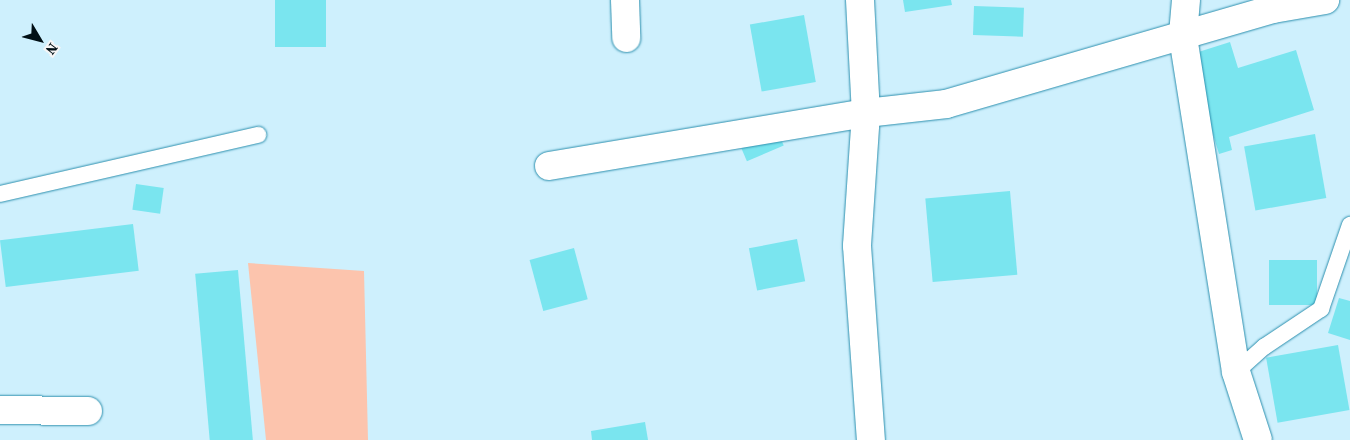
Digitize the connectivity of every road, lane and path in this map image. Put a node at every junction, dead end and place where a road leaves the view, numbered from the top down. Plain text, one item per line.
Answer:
1 (625, 0) edge
2 (860, 0) edge
3 (1186, 0) edge
4 (1325, 0) edge
5 (1183, 36) junction
6 (626, 38) dead end
7 (866, 113) junction
8 (258, 135) dead end
9 (549, 166) dead end
10 (0, 194) edge
11 (1350, 225) edge
12 (1236, 372) junction
13 (0, 410) edge
14 (88, 411) dead end
15 (871, 440) edge
16 (1258, 440) edge

1 - 6 street
2 - 7 street
3 - 5 street
4 - 5 street
5 - 7 street
5 - 12 street
7 - 9 street
7 - 15 street
8 - 10 lane
11 - 12 lane
12 - 16 street
13 - 14 street

